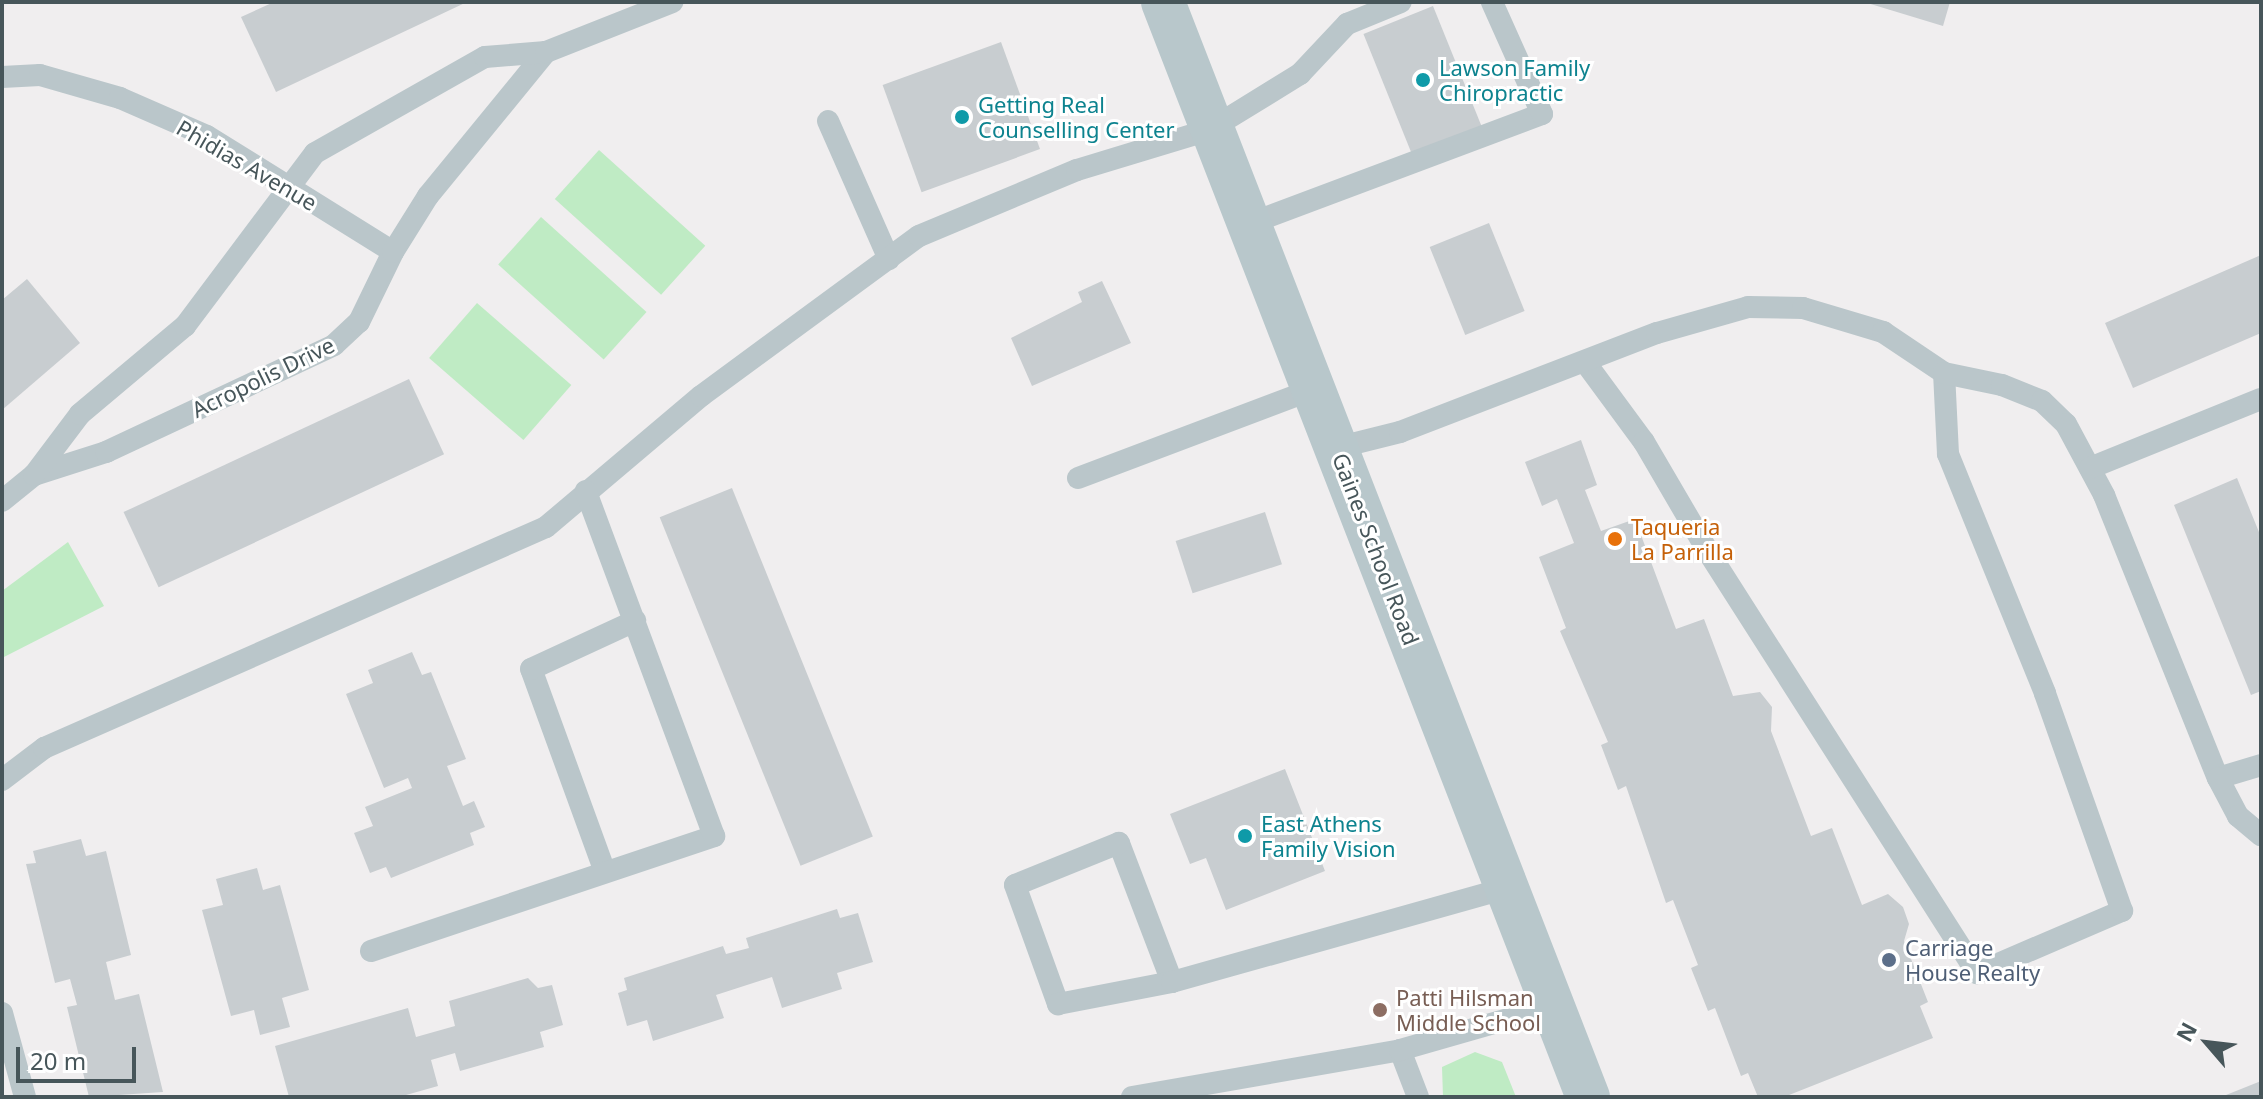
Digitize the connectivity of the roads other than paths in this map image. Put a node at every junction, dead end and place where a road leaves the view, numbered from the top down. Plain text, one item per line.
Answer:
1 (672, 2) edge
2 (1163, 2) edge
3 (1401, 2) edge
4 (1492, 2) edge
5 (546, 52) junction
6 (2, 77) edge
7 (828, 121) dead end
8 (1209, 130) junction
9 (289, 188) junction
10 (1249, 224) junction
11 (393, 252) junction
12 (889, 259) junction
13 (1585, 362) junction
14 (1944, 373) junction
15 (1314, 389) junction
16 (2261, 399) edge
17 (1336, 448) junction
18 (2090, 468) junction
19 (34, 475) junction
20 (1078, 478) dead end
21 (586, 491) junction
22 (2, 501) edge
23 (635, 621) junction
24 (2261, 765) edge
25 (2218, 778) junction
26 (2, 780) edge
27 (2261, 835) edge
28 (605, 872) junction
29 (1507, 888) junction
30 (371, 951) dead end
31 (1172, 982) junction
32 (1553, 1006) junction
33 (2, 1013) edge
34 (1400, 1050) junction
35 (1190, 1091) edge
36 (25, 1097) edge
37 (1132, 1097) edge
38 (1418, 1097) edge
39 (1588, 1097) edge

1 - 5 lane, Acropolis Drive
2 - 8 main road, Gaines School Road
3 - 8 lane
4 - 10 lane
5 - 9 lane, Acropolis Drive
5 - 11 lane, Acropolis Drive
6 - 9 lane, Phidias Avenue
7 - 12 lane
8 - 10 main road, Gaines School Road
8 - 12 lane
9 - 11 lane, Phidias Avenue
9 - 19 lane, Acropolis Drive
10 - 15 main road, Gaines School Road
11 - 19 lane, Acropolis Drive
12 - 21 lane
13 - 14 lane
13 - 14 lane
13 - 17 lane
14 - 18 lane
15 - 17 main road, Gaines School Road
15 - 20 lane
16 - 18 lane
17 - 29 main road, Gaines School Road
18 - 25 lane
19 - 22 lane, Acropolis Drive
21 - 23 lane
21 - 26 lane
23 - 28 lane
23 - 28 lane
24 - 25 lane
25 - 27 lane
28 - 30 lane
29 - 31 lane
29 - 32 main road, Gaines School Road
31 - 31 lane
32 - 34 lane
32 - 39 main road, Gaines School Road
33 - 36 lane
34 - 35 lane
34 - 38 lane
35 - 37 lane

